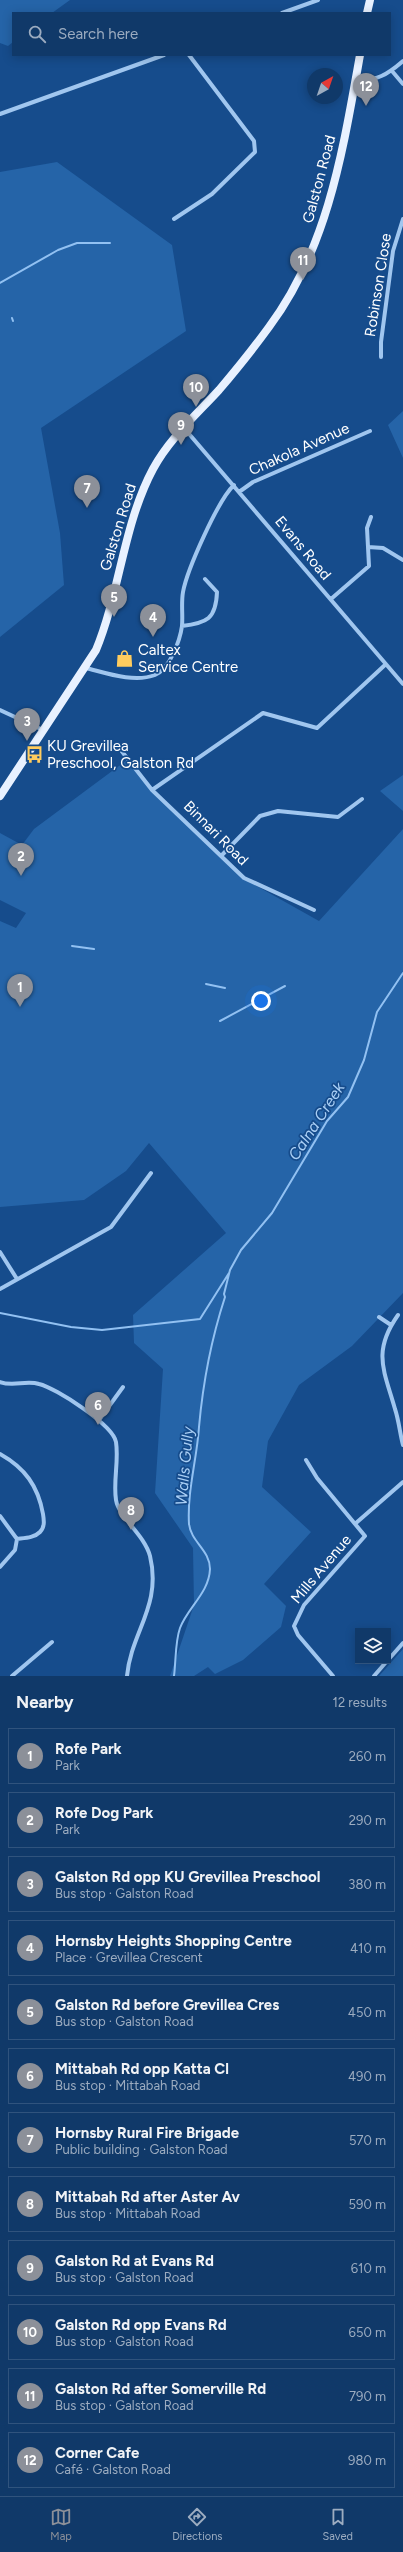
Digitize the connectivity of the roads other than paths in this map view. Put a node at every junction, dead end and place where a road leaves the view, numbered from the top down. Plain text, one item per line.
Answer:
1 (318, 0) edge
2 (370, 0) edge
3 (285, 12) edge
4 (367, 12) edge
5 (161, 56) edge
6 (190, 56) edge
7 (360, 56) edge
8 (403, 61) edge
9 (392, 71) junction
10 (356, 79) junction
11 (403, 84) edge
12 (0, 114) edge
13 (174, 219) dead end
14 (403, 219) edge
15 (381, 357) dead end
16 (184, 428) junction
17 (370, 431) dead end
18 (234, 485) junction
19 (239, 492) junction
20 (371, 517) dead end
21 (368, 547) junction
22 (403, 560) edge
23 (205, 579) dead end
24 (331, 599) junction
25 (182, 626) junction
26 (386, 664) junction
27 (86, 668) junction
28 (403, 684) edge
29 (0, 710) edge
30 (44, 730) junction
31 (120, 749) dead end
32 (152, 790) junction
33 (0, 796) edge
34 (362, 799) dead end
35 (222, 855) junction
36 (314, 910) dead end
37 (151, 1173) dead end
38 (0, 1252) edge
39 (17, 1279) junction
40 (0, 1289) edge
41 (398, 1315) dead end
42 (379, 1317) dead end
43 (391, 1325) junction
44 (0, 1382) edge
45 (123, 1387) dead end
46 (99, 1420) junction
47 (403, 1446) edge
48 (0, 1454) edge
49 (306, 1460) dead end
50 (403, 1482) edge
51 (0, 1516) edge
52 (356, 1523) junction
53 (17, 1539) junction
54 (0, 1567) edge
55 (52, 1642) dead end
56 (403, 1643) edge
57 (391, 1657) edge
58 (385, 1664) edge
59 (12, 1676) edge
60 (127, 1676) edge
61 (333, 1676) edge
62 (374, 1676) edge

1 - 3 street
2 - 4 main road
5 - 12 street
6 - 13 street
7 - 10 main road, Galston Road
8 - 9 street
9 - 10 street
9 - 11 street
10 - 16 main road, Galston Road
14 - 15 street, Robinson Close
16 - 18 street, Evans Road
16 - 27 main road, Galston Road
17 - 19 street, Chakola Avenue
18 - 19 street, Evans Road
18 - 25 street
19 - 24 street, Evans Road
20 - 21 street
21 - 22 street
21 - 24 street
23 - 25 street
24 - 26 street, Evans Road
25 - 27 street
26 - 28 street, Evans Road
26 - 32 street
27 - 30 main road, Galston Road
29 - 30 street
30 - 33 main road, Galston Road
31 - 32 street, Binnari Road
32 - 35 street, Binnari Road
34 - 35 street
35 - 36 street, Binnari Road
37 - 39 street
38 - 39 street
39 - 40 street
41 - 43 street
42 - 43 street
43 - 47 street
44 - 46 street
45 - 46 street
46 - 60 street
48 - 53 street
49 - 52 street, Mills Avenue
50 - 52 street
51 - 53 street
52 - 61 street, Mills Avenue
53 - 54 street
55 - 59 street
56 - 57 street
58 - 62 street

